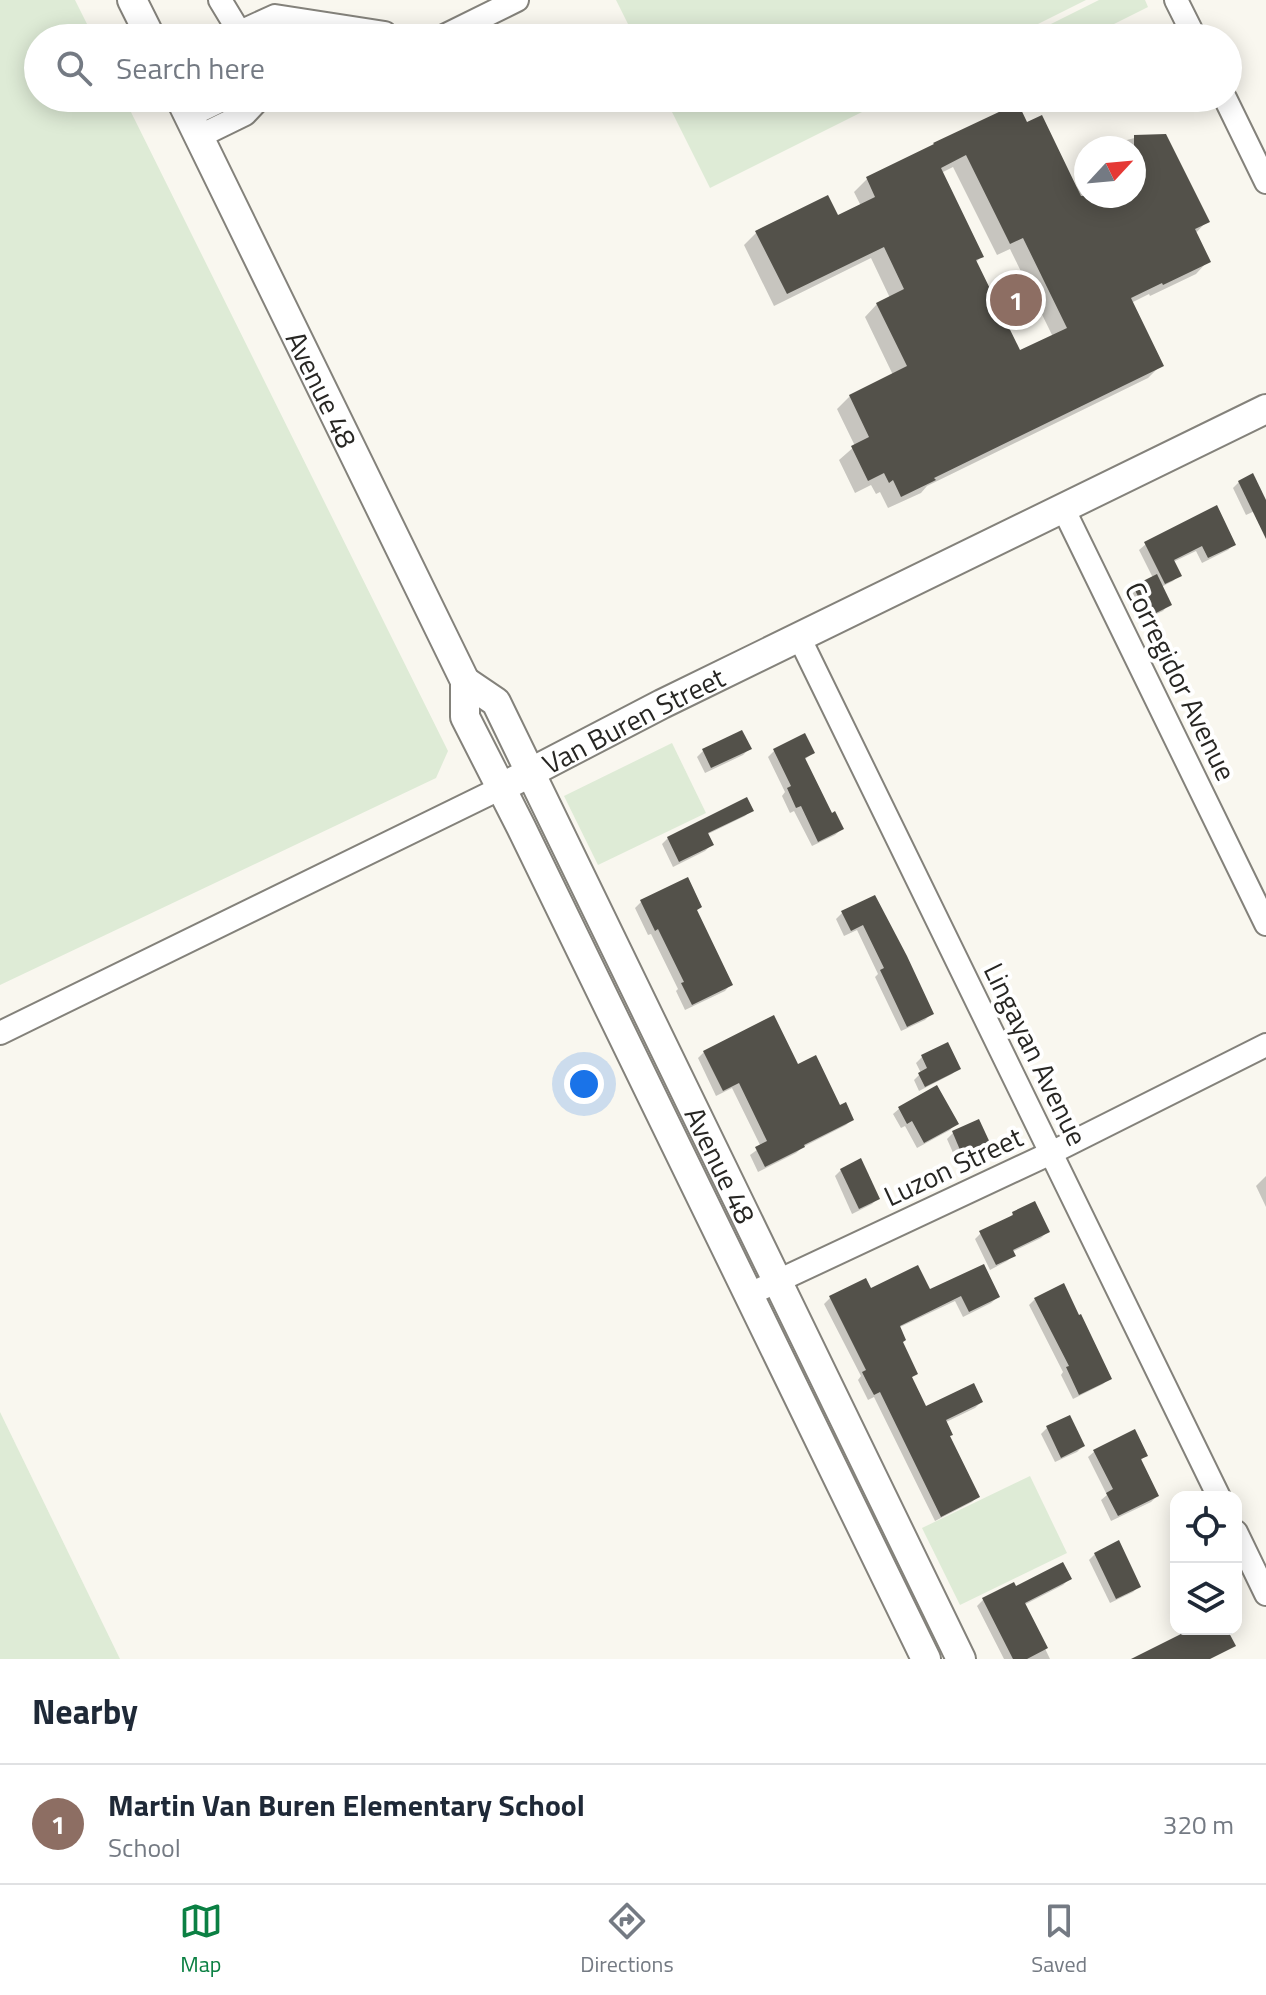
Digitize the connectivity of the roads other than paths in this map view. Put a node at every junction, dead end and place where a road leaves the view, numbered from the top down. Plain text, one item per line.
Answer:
1 (132, 0) edge
2 (220, 0) edge
3 (517, 0) edge
4 (1176, 0) edge
5 (144, 24) edge
6 (235, 24) edge
7 (261, 24) edge
8 (327, 24) edge
9 (468, 24) edge
10 (1188, 24) edge
11 (247, 112) edge
12 (1232, 112) edge
13 (189, 117) edge
14 (1266, 182) edge
15 (1266, 409) edge
16 (1063, 508) junction
17 (799, 637) junction
18 (465, 681) junction
19 (530, 773) junction
20 (501, 788) junction
21 (1266, 924) edge
22 (0, 1033) edge
23 (1266, 1045) edge
24 (1051, 1153) junction
25 (777, 1281) junction
26 (748, 1295) junction
27 (1216, 1491) edge
28 (1242, 1544) edge
29 (881, 1567) junction
30 (1266, 1594) edge
31 (926, 1659) edge
32 (942, 1659) edge
33 (961, 1659) edge

1 - 5 main road
2 - 6 street
3 - 9 street
4 - 10 street
7 - 8 street
11 - 13 street
12 - 14 street
13 - 18 main road, Avenue 48
15 - 16 main road, Van Buren Street
16 - 17 main road, Van Buren Street
16 - 21 street, Corregidor Avenue
17 - 19 main road, Van Buren Street
17 - 24 street, Lingayan Avenue
18 - 19 main road, Avenue 48
18 - 20 main road, Avenue 48
19 - 20 main road, Van Buren Street
19 - 25 main road, Avenue 48
20 - 22 street, Van Buren Street
20 - 26 main road, Avenue 48
23 - 24 street, Luzon Street
24 - 25 street, Luzon Street
24 - 27 street, Lingayan Avenue
25 - 26 street, Luzon Street
25 - 33 main road, Avenue 48
26 - 29 main road, Avenue 48
28 - 30 street
29 - 31 main road, Avenue 48
29 - 32 main road

